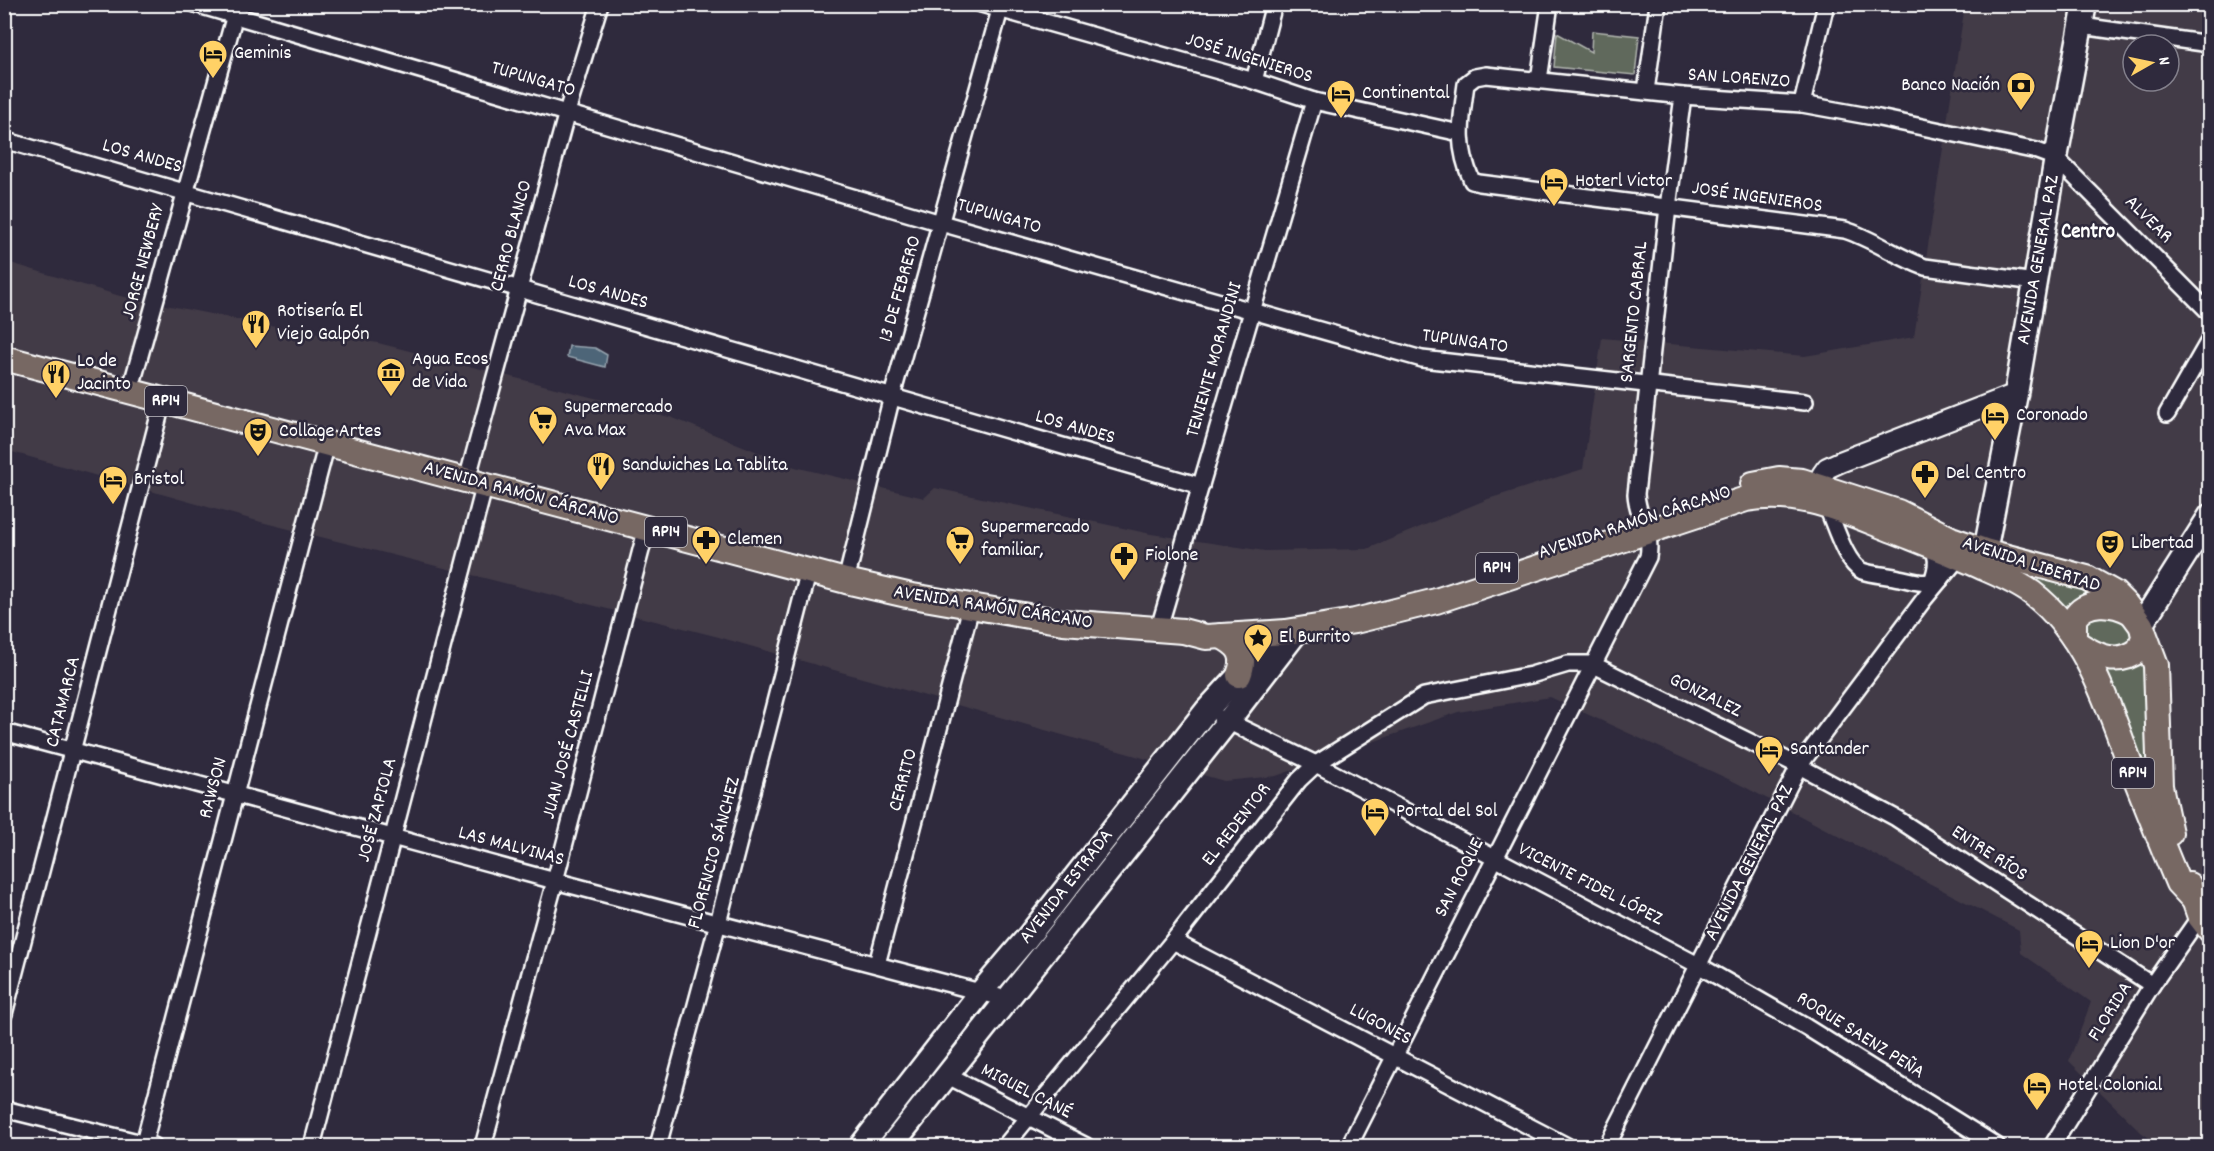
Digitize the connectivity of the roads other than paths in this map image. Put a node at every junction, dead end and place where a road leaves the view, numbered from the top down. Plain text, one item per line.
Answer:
1 (195, 4) edge
2 (600, 4) edge
3 (981, 4) edge
4 (1274, 4) edge
5 (1550, 4) edge
6 (1658, 4) edge
7 (1826, 4) edge
8 (236, 10) edge
9 (1000, 10) junction
10 (2083, 15) edge
11 (2210, 44) edge
12 (1539, 80) junction
13 (1254, 81) junction
14 (1646, 91) junction
15 (1683, 96) junction
16 (1314, 101) junction
17 (1802, 104) junction
18 (567, 112) junction
19 (1460, 133) junction
20 (4, 140) edge
21 (2056, 158) junction
22 (185, 192) junction
23 (1668, 207) junction
24 (941, 223) junction
25 (2035, 282) junction
26 (519, 290) junction
27 (1251, 311) junction
28 (2210, 313) edge
29 (2210, 339) edge
30 (6, 363) edge
31 (1648, 385) junction
32 (130, 391) junction
33 (2016, 394) junction
34 (892, 396) junction
35 (163, 400) junction
36 (1805, 402) dead end
37 (2167, 414) dead end
38 (327, 443) junction
39 (1840, 462) junction
40 (1779, 479) junction
41 (476, 482) junction
42 (1201, 486) junction
43 (1828, 498) junction
44 (2210, 516) edge
45 (1645, 526) junction
46 (647, 527) junction
47 (1926, 543) junction
48 (1985, 551) junction
49 (1959, 557) junction
50 (809, 570) junction
51 (1936, 576) junction
52 (2008, 579) junction
53 (846, 581) junction
54 (971, 607) junction
55 (1349, 609) junction
56 (2140, 624) junction
57 (1158, 631) junction
58 (1184, 631) junction
59 (1288, 632) junction
60 (1221, 636) junction
61 (2076, 641) junction
62 (1592, 664) junction
63 (1239, 675) junction
64 (1206, 711) junction
65 (1228, 721) junction
66 (4, 732) edge
67 (73, 750) junction
68 (1316, 765) junction
69 (1799, 766) junction
70 (234, 795) junction
71 (392, 838) junction
72 (1494, 858) junction
73 (555, 881) junction
74 (2203, 912) edge
75 (718, 923) junction
76 (1027, 938) junction
77 (1173, 941) junction
78 (1046, 951) junction
79 (877, 964) junction
80 (1698, 965) junction
81 (2152, 985) junction
82 (981, 992) junction
83 (1007, 999) junction
84 (4, 1014) edge
85 (1394, 1056) junction
86 (946, 1075) junction
87 (4, 1109) edge
88 (888, 1113) junction
89 (1029, 1117) junction
90 (907, 1126) junction
91 (149, 1145) edge
92 (312, 1146) edge
93 (483, 1146) edge
94 (658, 1146) edge
95 (861, 1146) edge
96 (891, 1146) edge
97 (1005, 1146) edge
98 (1086, 1146) edge
99 (1349, 1146) edge
100 (1568, 1146) edge
101 (1607, 1146) edge
102 (1997, 1146) edge
103 (2052, 1146) edge

1 - 8 street, TUPUNGATO
2 - 18 street, CERRO BLANCO
3 - 9 street, JOSÉ INGENIEROS
4 - 13 street
5 - 12 street
6 - 14 street
7 - 17 street
8 - 18 street, TUPUNGATO
8 - 22 street, JORGE NEWBERY
9 - 13 street, JOSÉ INGENIEROS
9 - 24 street, 13 DE FEBRERO
10 - 11 street
10 - 21 main road, AVENIDA GENERAL PAZ
12 - 14 street, SAN LORENZO
12 - 19 street, SAN LORENZO
13 - 16 street, JOSÉ INGENIEROS
14 - 15 street, SAN LORENZO
15 - 17 street, SAN LORENZO
15 - 23 street, SARGENTO CABRAL
16 - 19 street, JOSÉ INGENIEROS
16 - 27 street, TENIENTE MORANDINI
17 - 21 street, SAN LORENZO
18 - 24 street, TUPUNGATO
18 - 26 street, CERRO BLANCO
19 - 23 street, JOSÉ INGENIEROS
20 - 22 street, LOS ANDES
21 - 25 main road, AVENIDA GENERAL PAZ
21 - 28 street, ALVEAR
22 - 26 street, LOS ANDES
22 - 32 street, JORGE NEWBERY
23 - 25 street, JOSÉ INGENIEROS
23 - 31 street, SARGENTO CABRAL
24 - 27 street, TUPUNGATO
24 - 34 street, 13 DE FEBRERO
25 - 33 main road, AVENIDA GENERAL PAZ
26 - 34 street, LOS ANDES
26 - 41 street, CERRO BLANCO
27 - 31 street, TUPUNGATO
27 - 42 street, TENIENTE MORANDINI
29 - 37 street
30 - 32 main road, AVENIDA RAMÓN CÁRCANO / RP14
31 - 36 street, TUPUNGATO
31 - 45 street, SARGENTO CABRAL
32 - 35 main road, AVENIDA RAMÓN CÁRCANO / RP14
33 - 39 street, AVENIDA RAMÓN CÁRCANO
33 - 48 main road, AVENIDA GENERAL PAZ
34 - 42 street, LOS ANDES
34 - 53 street, 13 DE FEBRERO
35 - 38 main road, AVENIDA RAMÓN CÁRCANO / RP14
35 - 67 street, CATAMARCA
38 - 41 main road, AVENIDA RAMÓN CÁRCANO / RP14
38 - 70 street, RAWSON
39 - 40 street, AVENIDA RAMÓN CÁRCANO
39 - 43 street, AVENIDA RAMÓN CÁRCANO
40 - 43 main road, AVENIDA LIBERTAD / RP14
40 - 45 main road, AVENIDA RAMÓN CÁRCANO / RP14
41 - 46 main road, AVENIDA RAMÓN CÁRCANO / RP14
41 - 71 street, JOSÉ ZAPIOLA
42 - 57 street, TENIENTE MORANDINI
43 - 45 main road, AVENIDA RAMÓN CÁRCANO / RP14
43 - 47 main road, AVENIDA LIBERTAD / RP14
43 - 48 main road, AVENIDA LIBERTAD / RP14
43 - 51 street
44 - 56 main road
45 - 55 main road, AVENIDA RAMÓN CÁRCANO / RP14
45 - 59 main road, AVENIDA RAMÓN CÁRCANO / RP14
45 - 62 street, SAN ROQUE
46 - 50 main road, AVENIDA RAMÓN CÁRCANO / RP14
46 - 73 street, JUAN JOSÉ CASTELLI
47 - 49 main road, AVENIDA LIBERTAD / RP14
47 - 51 street
48 - 49 main road
48 - 52 main road
48 - 56 main road, AVENIDA LIBERTAD / RP14
49 - 51 street, AVENIDA GENERAL PAZ
49 - 52 main road, AVENIDA LIBERTAD / RP14
50 - 53 main road, AVENIDA RAMÓN CÁRCANO / RP14
50 - 75 street, FLORENCIO SÁNCHEZ
51 - 69 street, AVENIDA GENERAL PAZ
52 - 61 main road, AVENIDA LIBERTAD / RP14
53 - 54 main road, AVENIDA RAMÓN CÁRCANO / RP14
54 - 57 main road, AVENIDA RAMÓN CÁRCANO / RP14
54 - 79 street, CERRITO
55 - 58 main road, AVENIDA RAMÓN CÁRCANO / RP14
55 - 59 main road
56 - 61 main road, RP14
56 - 61 main road
56 - 74 main road, AVENIDA LIBERTAD / RP14
57 - 58 main road, AVENIDA RAMÓN CÁRCANO / RP14
58 - 60 main road, AVENIDA RAMÓN CÁRCANO / RP14
59 - 60 main road, AVENIDA RAMÓN CÁRCANO / RP14
59 - 63 main road, AVENIDA ESTRADA
59 - 65 main road, AVENIDA ESTRADA
60 - 63 main road
61 - 74 main road, AVENIDA LIBERTAD / RP14
62 - 68 street, EL REDENTOR
62 - 69 street, GONZALEZ
62 - 72 street, SAN ROQUE
63 - 64 main road, AVENIDA ESTRADA
64 - 65 street, VICENTE FIDEL LÓPEZ
64 - 76 main road, AVENIDA ESTRADA
65 - 68 street, VICENTE FIDEL LÓPEZ
65 - 78 main road, AVENIDA ESTRADA
66 - 67 street, LAS MALVINAS
67 - 70 street, LAS MALVINAS
67 - 84 street, CATAMARCA
68 - 72 street, VICENTE FIDEL LÓPEZ
68 - 77 street, EL REDENTOR
69 - 80 street, AVENIDA GENERAL PAZ
69 - 81 street, ENTRE RÍOS
70 - 71 street, LAS MALVINAS
70 - 91 street, RAWSON
71 - 73 street, LAS MALVINAS
71 - 92 street, JOSÉ ZAPIOLA
72 - 80 street, VICENTE FIDEL LÓPEZ
72 - 85 street, SAN ROQUE
73 - 75 street, LAS MALVINAS
73 - 93 street, JUAN JOSÉ CASTELLI
74 - 81 street, FLORIDA
75 - 79 street, LAS MALVINAS
75 - 94 street, FLORENCIO SÁNCHEZ
76 - 78 street
76 - 82 main road, AVENIDA ESTRADA
77 - 85 street, LUGONES
77 - 89 street, EL REDENTOR
78 - 83 main road, AVENIDA ESTRADA
79 - 82 street, LAS MALVINAS
80 - 101 street, AVENIDA GENERAL PAZ
80 - 102 street, ROQUE SAENZ PEÑA
81 - 103 street, FLORIDA
82 - 83 street, LAS MALVINAS
82 - 88 main road, AVENIDA ESTRADA
83 - 86 main road, AVENIDA ESTRADA
85 - 99 street, SAN ROQUE
85 - 100 street, LUGONES
86 - 89 street, MIGUEL CANÉ
86 - 90 main road, AVENIDA ESTRADA
87 - 91 street
88 - 90 main road
88 - 95 main road, AVENIDA ESTRADA
89 - 97 street, EL REDENTOR
89 - 98 street, MIGUEL CANÉ
90 - 96 main road, AVENIDA ESTRADA

